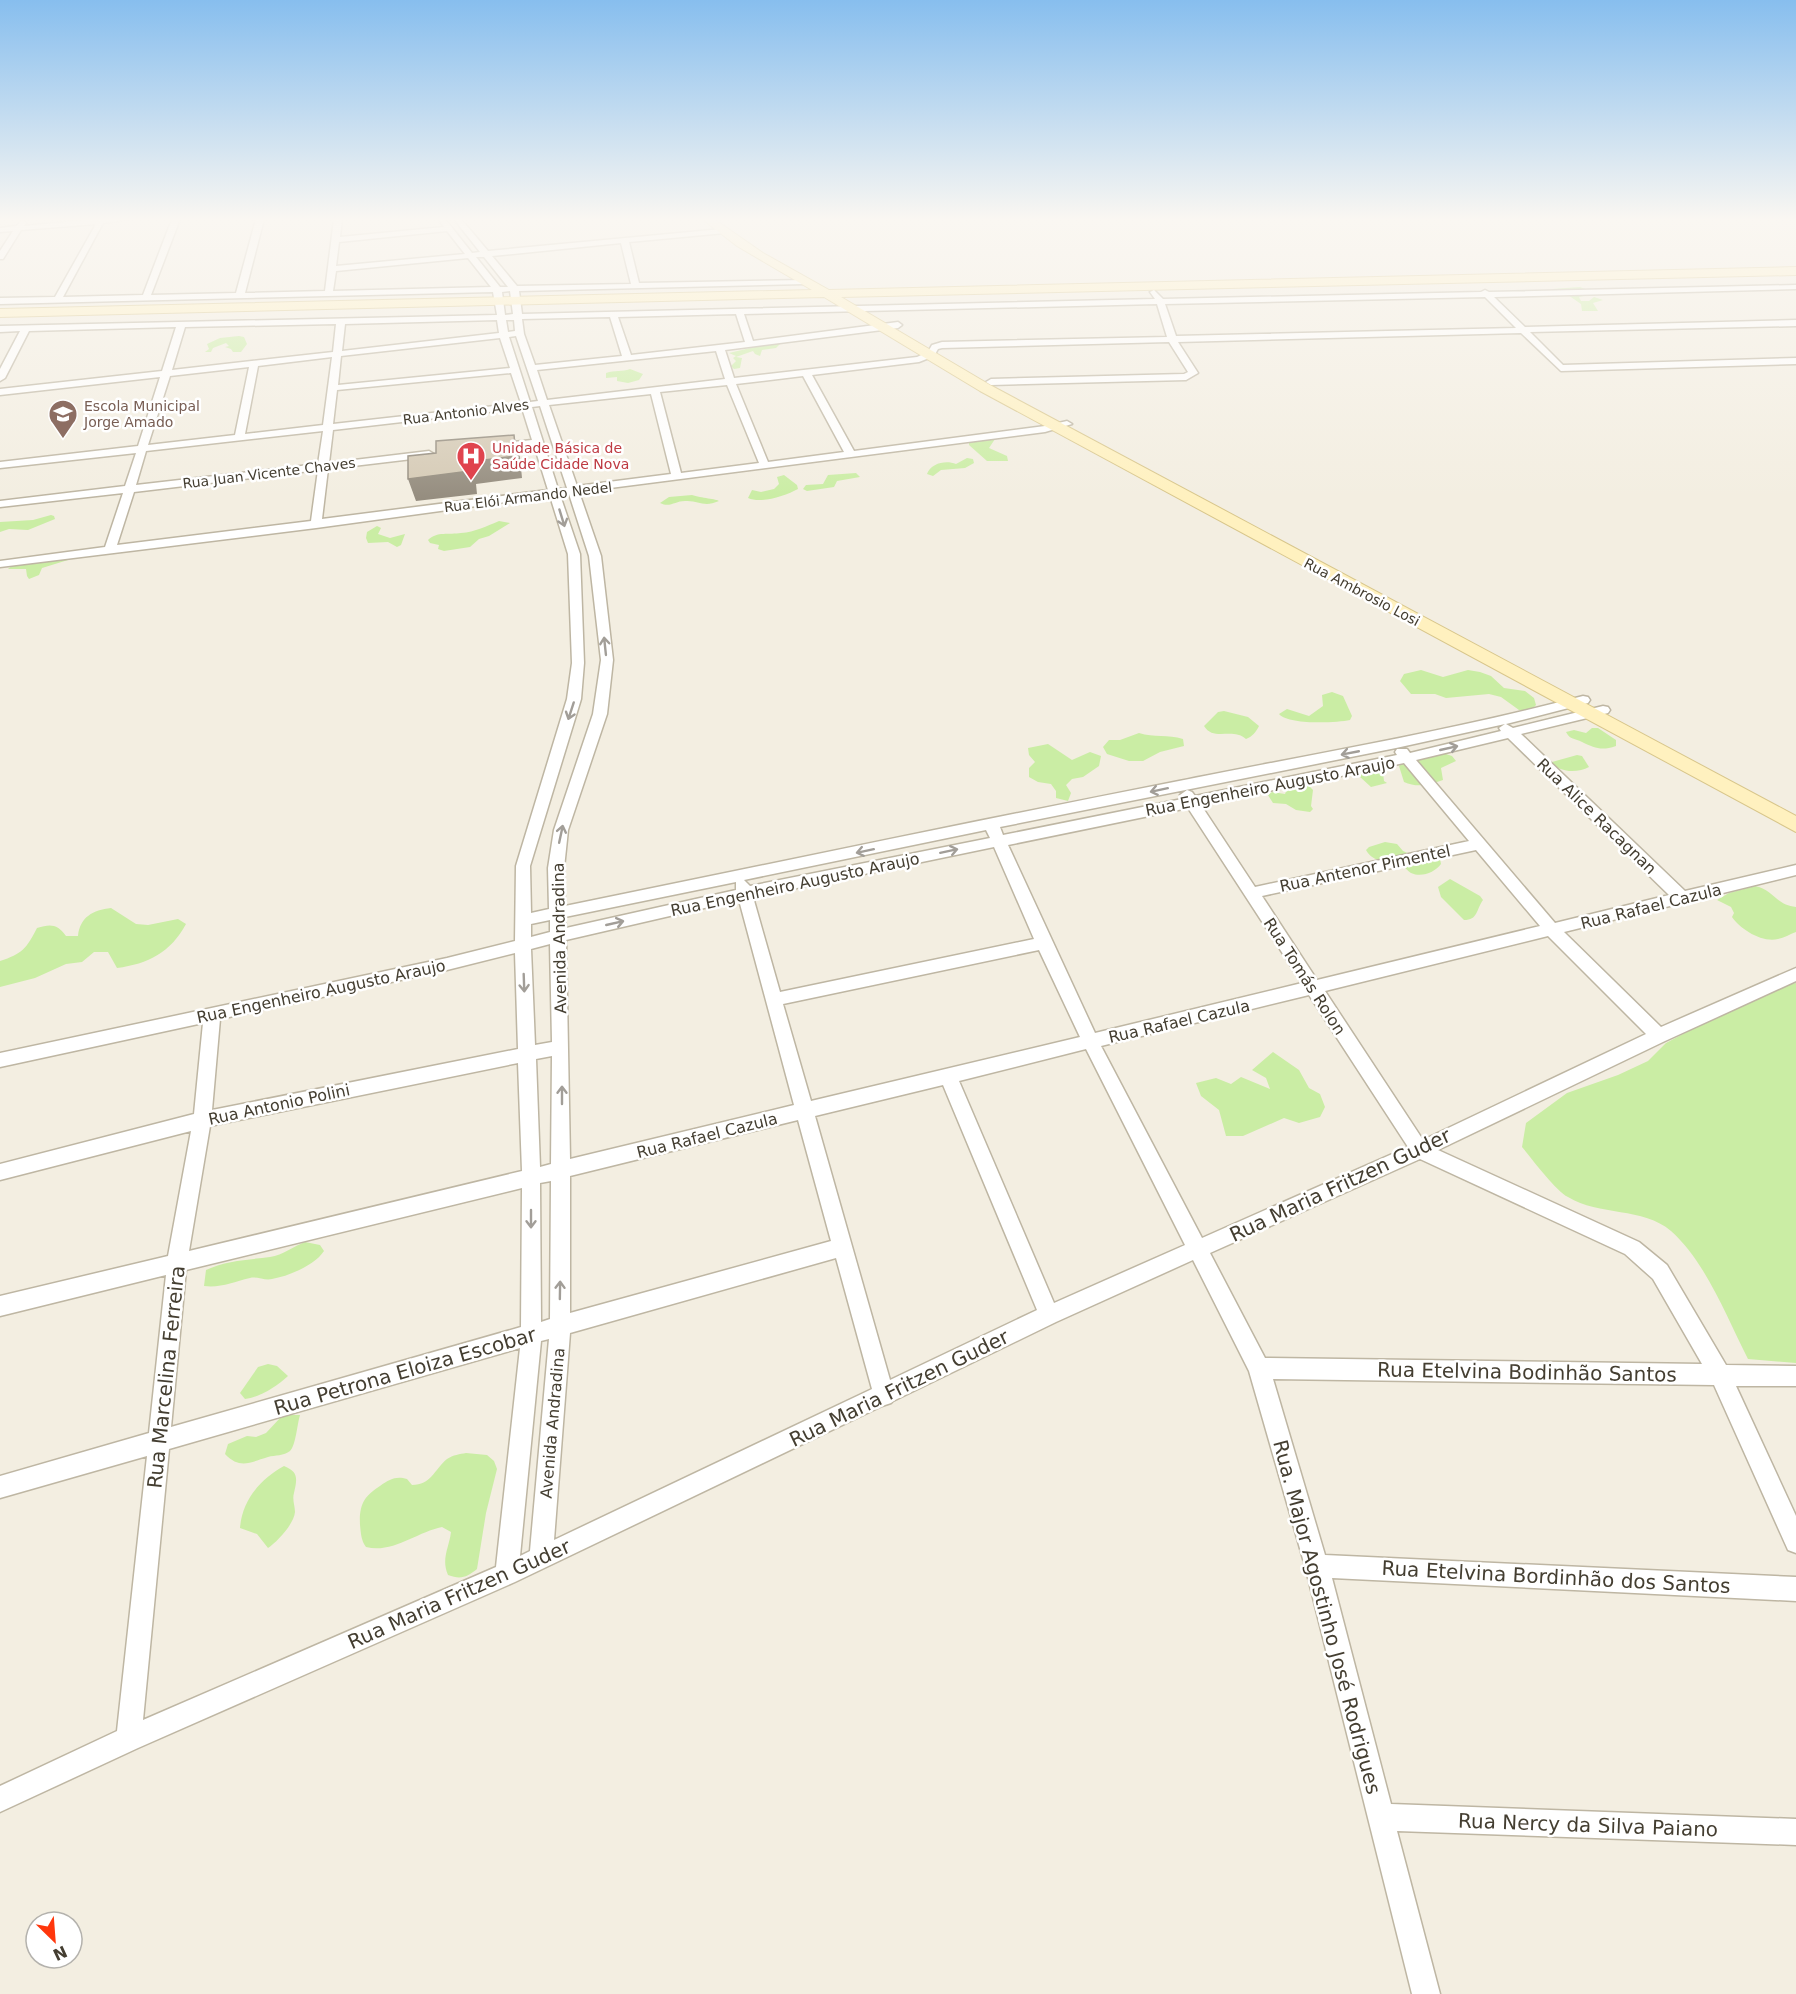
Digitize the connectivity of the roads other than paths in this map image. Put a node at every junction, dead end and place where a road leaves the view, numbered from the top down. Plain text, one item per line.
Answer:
1 (34, 312) edge
2 (408, 312) edge
3 (508, 312) edge
4 (514, 312) edge
5 (514, 312) edge
6 (736, 312) edge
7 (739, 312) edge
8 (860, 312) edge
9 (873, 312) edge
10 (1163, 312) edge
11 (1504, 312) edge
12 (0, 313) edge
13 (613, 314) junction
14 (517, 317) junction
15 (341, 321) junction
16 (182, 323) junction
17 (1796, 323) edge
18 (892, 327) junction
19 (26, 328) junction
20 (0, 329) edge
21 (1522, 331) junction
22 (512, 335) junction
23 (1172, 339) junction
24 (750, 344) junction
25 (720, 348) junction
26 (933, 351) junction
27 (337, 356) junction
28 (628, 358) junction
29 (5, 359) edge
30 (1796, 361) edge
31 (254, 365) junction
32 (523, 369) junction
33 (806, 373) junction
34 (166, 374) junction
35 (0, 378) edge
36 (731, 382) junction
37 (991, 382) junction
38 (333, 388) junction
39 (655, 391) junction
40 (0, 392) edge
41 (534, 404) junction
42 (1056, 423) junction
43 (329, 428) junction
44 (239, 438) junction
45 (538, 442) junction
46 (481, 448) edge
47 (142, 449) junction
48 (849, 452) junction
49 (436, 453) edge
50 (764, 463) junction
51 (0, 465) edge
52 (322, 466) junction
53 (676, 474) junction
54 (571, 487) junction
55 (130, 489) junction
56 (553, 490) junction
57 (0, 504) edge
58 (316, 520) junction
59 (112, 545) junction
60 (0, 556) edge
61 (0, 564) edge
62 (1587, 707) junction
63 (1499, 721) junction
64 (1512, 734) junction
65 (1396, 744) junction
66 (1407, 758) junction
67 (1181, 785) junction
68 (1191, 802) junction
69 (1796, 812) edge
70 (991, 824) junction
71 (1796, 825) edge
72 (999, 840) junction
73 (1479, 844) junction
74 (1796, 870) edge
75 (742, 885) junction
76 (1252, 893) junction
77 (1682, 898) junction
78 (558, 913) junction
79 (524, 920) junction
80 (1552, 930) junction
81 (558, 936) junction
82 (1044, 943) junction
83 (523, 944) junction
84 (1796, 974) edge
85 (1313, 989) junction
86 (773, 1000) junction
87 (212, 1015) junction
88 (1659, 1036) junction
89 (1091, 1041) junction
90 (561, 1047) junction
91 (527, 1053) junction
92 (0, 1060) edge
93 (948, 1076) junction
94 (804, 1110) junction
95 (202, 1120) junction
96 (1420, 1150) junction
97 (562, 1170) junction
98 (0, 1172) edge
99 (531, 1177) junction
100 (844, 1247) junction
101 (1197, 1251) junction
102 (177, 1263) junction
103 (0, 1306) edge
104 (1049, 1315) junction
105 (560, 1326) junction
106 (531, 1336) junction
107 (1259, 1368) junction
108 (1720, 1375) junction
109 (1796, 1376) edge
110 (884, 1395) junction
111 (160, 1441) junction
112 (0, 1486) edge
113 (1796, 1542) edge
114 (541, 1558) junction
115 (1317, 1566) junction
116 (507, 1574) junction
117 (1796, 1589) edge
118 (129, 1739) junction
119 (0, 1799) edge
120 (1381, 1817) junction
121 (1796, 1832) edge
122 (1426, 1994) edge

1 - 12 street
2 - 15 street
3 - 22 street
4 - 14 street
5 - 14 street
6 - 13 street
7 - 24 street
8 - 18 street
9 - 18 street
10 - 23 street
11 - 21 street
13 - 14 street
13 - 28 street
14 - 22 street
15 - 16 street
15 - 27 street
16 - 19 street
16 - 34 street
17 - 21 street, Rua Antonio Alves
18 - 24 street
18 - 26 street
19 - 20 street
19 - 29 street
21 - 23 street, Rua Antonio Alves
21 - 30 street
22 - 27 street
22 - 32 street
23 - 26 street, Rua Antonio Alves
23 - 37 street
24 - 25 street
25 - 28 street
25 - 36 street
26 - 33 street, Rua Antonio Alves
26 - 37 street, Rua Ambrosio Losi
26 - 42 street, Rua Ambrosio Losi
27 - 31 street
27 - 38 street
28 - 32 street
29 - 35 street
31 - 34 street
31 - 44 street
32 - 38 street
32 - 41 street
33 - 36 street, Rua Antonio Alves
33 - 48 street
34 - 40 street
34 - 47 street
36 - 39 street, Rua Antonio Alves
36 - 50 street
37 - 42 street, Rua Ambrosio Losi
38 - 43 street
39 - 41 street, Rua Antonio Alves
39 - 53 street
41 - 43 street, Rua Antonio Alves
41 - 45 street
41 - 54 street, Avenida Andradina
42 - 48 street, Rua Elói Armando Nedel
42 - 62 street, Rua Ambrosio Losi
43 - 44 street, Rua Antonio Alves
43 - 52 street
44 - 47 street, Rua Antonio Alves
45 - 46 street
45 - 56 street
47 - 51 street, Rua Antonio Alves
47 - 55 street
48 - 50 street, Rua Elói Armando Nedel
49 - 52 street, Rua Juan Vicente Chaves
50 - 53 street, Rua Elói Armando Nedel
52 - 55 street, Rua Juan Vicente Chaves
52 - 58 street
53 - 54 street, Rua Elói Armando Nedel
54 - 56 street, Rua Elói Armando Nedel
78 -> 54 street, Avenida Andradina
55 - 57 street, Rua Juan Vicente Chaves
55 - 59 street
56 - 58 street, Rua Elói Armando Nedel
56 -> 79 street
58 - 59 street, Rua Elói Armando Nedel
59 - 60 street, Rua Elói Armando Nedel
59 - 61 street, Rua Elói Armando Nedel
62 - 63 street
62 - 64 street, Rua Engenheiro Augusto Araujo
62 - 69 street, Rua Ambrosio Losi
62 - 71 street, Rua Ambrosio Losi
63 - 64 street, Rua Alice Racagnan
63 - 65 street
66 -> 64 street, Rua Engenheiro Augusto Araujo
64 - 77 street, Rua Alice Racagnan
65 - 66 street
65 -> 67 street
66 - 68 street, Rua Engenheiro Augusto Araujo
66 - 73 street
67 - 68 street, Rua Tomás Rolon
67 -> 70 street
68 - 72 street, Rua Engenheiro Augusto Araujo
68 - 76 street, Rua Tomás Rolon
70 - 72 street, Rua. Major Agostinho José Rodrigues
70 -> 75 street
75 -> 72 street, Rua Engenheiro Augusto Araujo
72 - 82 street, Rua. Major Agostinho José Rodrigues
73 - 76 street, Rua Antenor Pimentel
73 - 80 street
74 - 77 street, Rua Rafael Cazula
75 - 78 street
81 -> 75 street, Rua Engenheiro Augusto Araujo
75 - 86 street
76 - 85 street, Rua Tomás Rolon
77 - 80 street, Rua Rafael Cazula
78 - 79 street
78 - 81 street, Avenida Andradina
79 - 83 street
80 - 85 street, Rua Rafael Cazula
80 - 88 street
81 - 83 street, Rua Engenheiro Augusto Araujo
81 - 90 street, Avenida Andradina
82 - 86 street
82 - 89 street, Rua. Major Agostinho José Rodrigues
83 - 87 street, Rua Engenheiro Augusto Araujo
83 -> 91 street
84 - 88 street, Rua Maria Fritzen Guder
85 - 89 street, Rua Rafael Cazula
85 - 96 street, Rua Tomás Rolon
86 - 94 street
87 - 92 street, Rua Engenheiro Augusto Araujo
87 - 95 street, Rua Marcelina Ferreira
88 - 96 street, Rua Maria Fritzen Guder
89 - 93 street, Rua Rafael Cazula
89 - 101 street, Rua. Major Agostinho José Rodrigues
90 - 91 street, Rua Antonio Polini
97 -> 90 street, Avenida Andradina
91 - 95 street, Rua Antonio Polini
91 - 99 street
93 - 94 street, Rua Rafael Cazula
93 - 104 street
94 - 97 street, Rua Rafael Cazula
94 - 100 street
95 - 98 street, Rua Antonio Polini
95 - 102 street, Rua Marcelina Ferreira
96 - 101 street, Rua Maria Fritzen Guder
96 - 108 street
97 - 99 street, Rua Rafael Cazula
105 -> 97 street, Avenida Andradina
99 - 102 street, Rua Rafael Cazula
99 -> 106 street
100 - 105 street, Rua Petrona Eloiza Escobar
100 - 110 street
101 - 104 street, Rua Maria Fritzen Guder
101 - 107 street, Rua. Major Agostinho José Rodrigues
102 - 103 street, Rua Rafael Cazula
102 - 111 street, Rua Marcelina Ferreira
104 - 110 street, Rua Maria Fritzen Guder
105 - 106 street, Rua Petrona Eloiza Escobar
105 - 114 street, Avenida Andradina
106 - 111 street, Rua Petrona Eloiza Escobar
106 - 116 street
107 - 108 street, Rua Etelvina Bodinhão Santos
107 - 115 street, Rua. Major Agostinho José Rodrigues
108 - 109 street, Rua Etelvina Bodinhão Santos
108 - 113 street
110 - 114 street, Rua Maria Fritzen Guder
111 - 112 street, Rua Petrona Eloiza Escobar
111 - 118 street, Rua Marcelina Ferreira
114 - 116 street, Rua Maria Fritzen Guder
115 - 117 street, Rua Etelvina Bordinhão dos Santos
115 - 120 street, Rua. Major Agostinho José Rodrigues
116 - 118 street, Rua Maria Fritzen Guder
118 - 119 street, Rua Maria Fritzen Guder
120 - 121 street, Rua Nercy da Silva Paiano
120 - 122 street, Rua. Major Agostinho José Rodrigues

